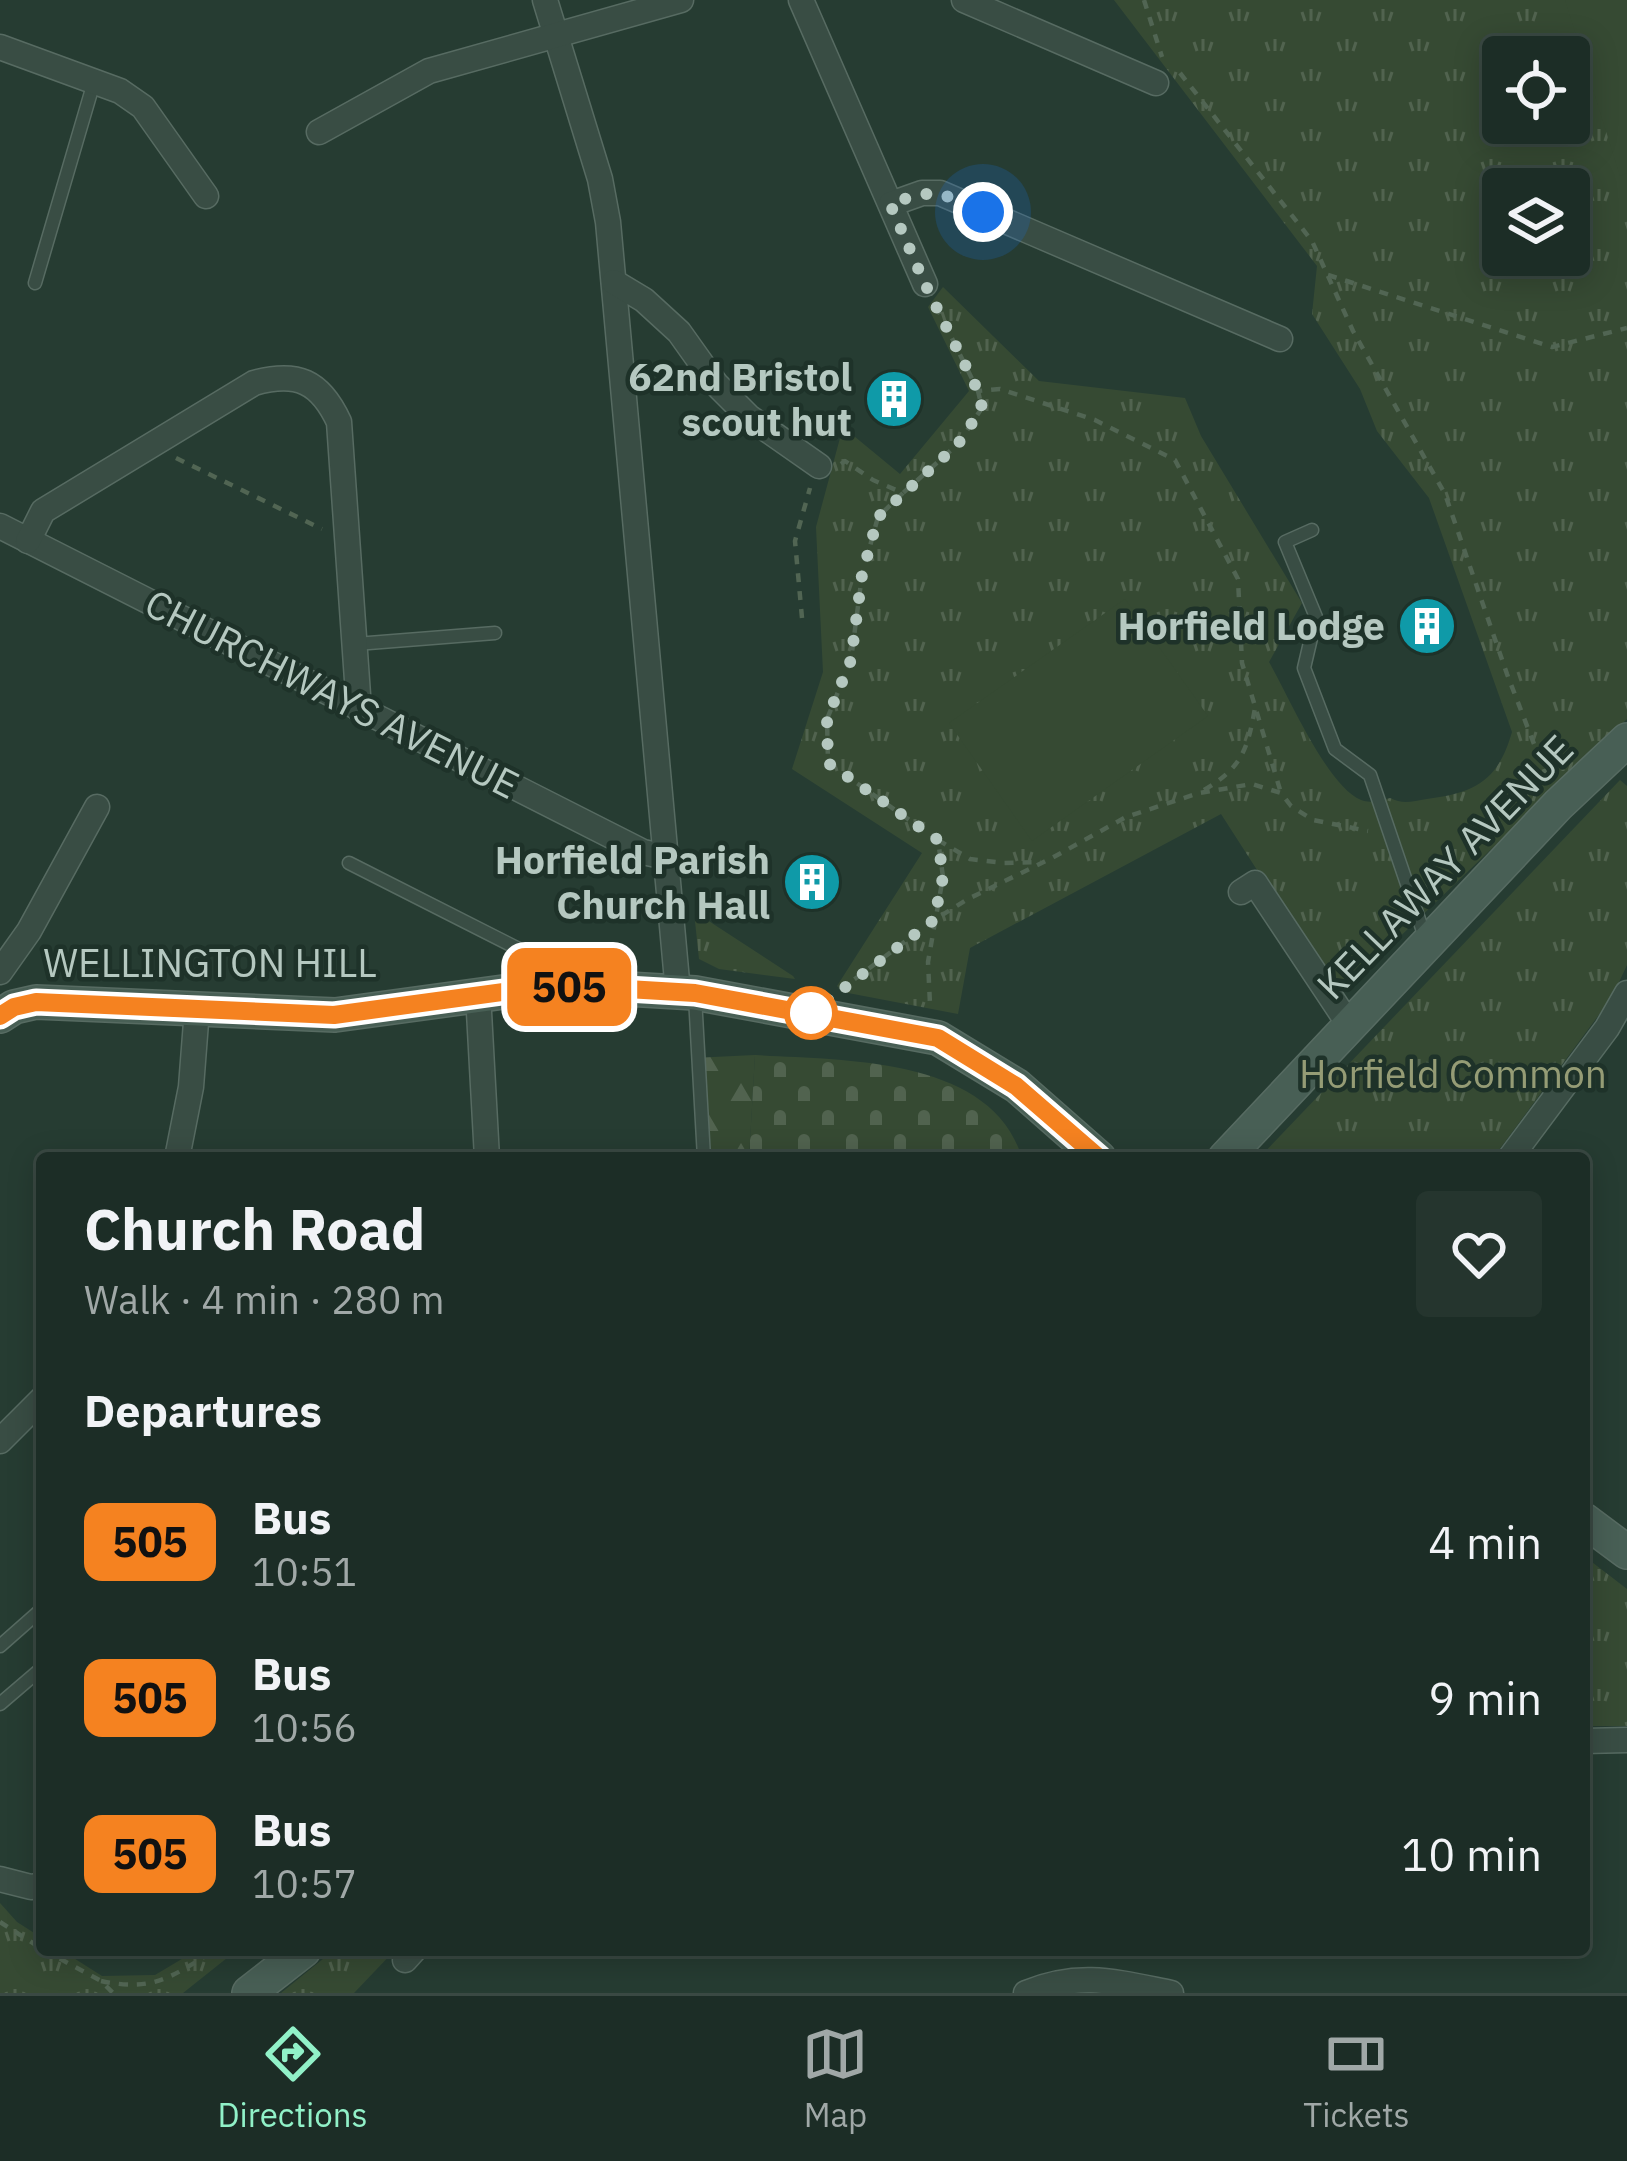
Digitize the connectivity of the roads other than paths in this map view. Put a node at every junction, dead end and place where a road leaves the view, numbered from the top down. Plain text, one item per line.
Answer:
1 (545, 0) edge
2 (681, 0) edge
3 (801, 0) edge
4 (964, 0) edge
5 (557, 35) junction
6 (0, 47) edge
7 (94, 81) junction
8 (1156, 83) dead end
9 (319, 132) dead end
10 (206, 196) dead end
11 (890, 204) junction
12 (614, 282) junction
13 (35, 283) dead end
14 (925, 284) road end
15 (1280, 339) dead end
16 (826, 468) road end
17 (0, 526) edge
18 (1312, 530) dead end
19 (28, 541) junction
20 (495, 633) dead end
21 (356, 644) junction
22 (359, 709) junction
23 (1621, 755) edge
24 (97, 807) dead end
25 (666, 857) junction
26 (350, 863) dead end
27 (1241, 892) dead end
28 (1427, 944) junction
29 (0, 972) edge
30 (593, 987) junction
31 (687, 992) junction
32 (1627, 993) edge
33 (478, 994) junction
34 (5, 1006) edge
35 (197, 1009) junction
36 (1350, 1026) junction
37 (1617, 1036) edge
38 (178, 1152) edge
39 (487, 1152) edge
40 (703, 1152) edge
41 (1092, 1152) edge
42 (1231, 1152) edge
43 (1515, 1152) edge
44 (36, 1405) edge
45 (0, 1441) edge
46 (1590, 1524) edge
47 (1627, 1552) edge
48 (36, 1614) edge
49 (0, 1646) edge
50 (36, 1673) edge
51 (0, 1704) edge
52 (1627, 1740) edge
53 (1590, 1741) edge
54 (0, 1879) edge
55 (36, 1886) edge
56 (296, 1956) edge
57 (249, 1993) edge
58 (1026, 1993) edge
59 (1171, 1993) edge

1 - 5 street
2 - 5 street
3 - 11 street
4 - 8 street
5 - 9 street
5 - 12 street
6 - 7 street
7 - 10 street
7 - 13 lane
11 - 14 street
11 - 15 street
12 - 16 street
12 - 25 street
17 - 19 street, CHURCHWAYS AVENUE
18 - 28 lane
19 - 21 street
19 - 22 street, CHURCHWAYS AVENUE
20 - 21 lane
21 - 22 street
22 - 25 street, CHURCHWAYS AVENUE
23 - 28 street, KELLAWAY AVENUE
24 - 29 street
25 - 31 street
26 - 30 lane
27 - 36 street
28 - 36 street, KELLAWAY AVENUE
30 - 31 street, WELLINGTON HILL
30 - 33 street, WELLINGTON HILL
31 - 40 lane
31 - 41 street, WELLINGTON HILL
32 - 37 street
33 - 35 street, WELLINGTON HILL
33 - 39 street
34 - 35 street, WELLINGTON HILL
35 - 38 street
36 - 42 street, KELLAWAY AVENUE
37 - 43 street
44 - 45 street
46 - 47 street
48 - 49 lane
50 - 51 lane
52 - 53 street
54 - 55 street
56 - 57 street
58 - 59 street

